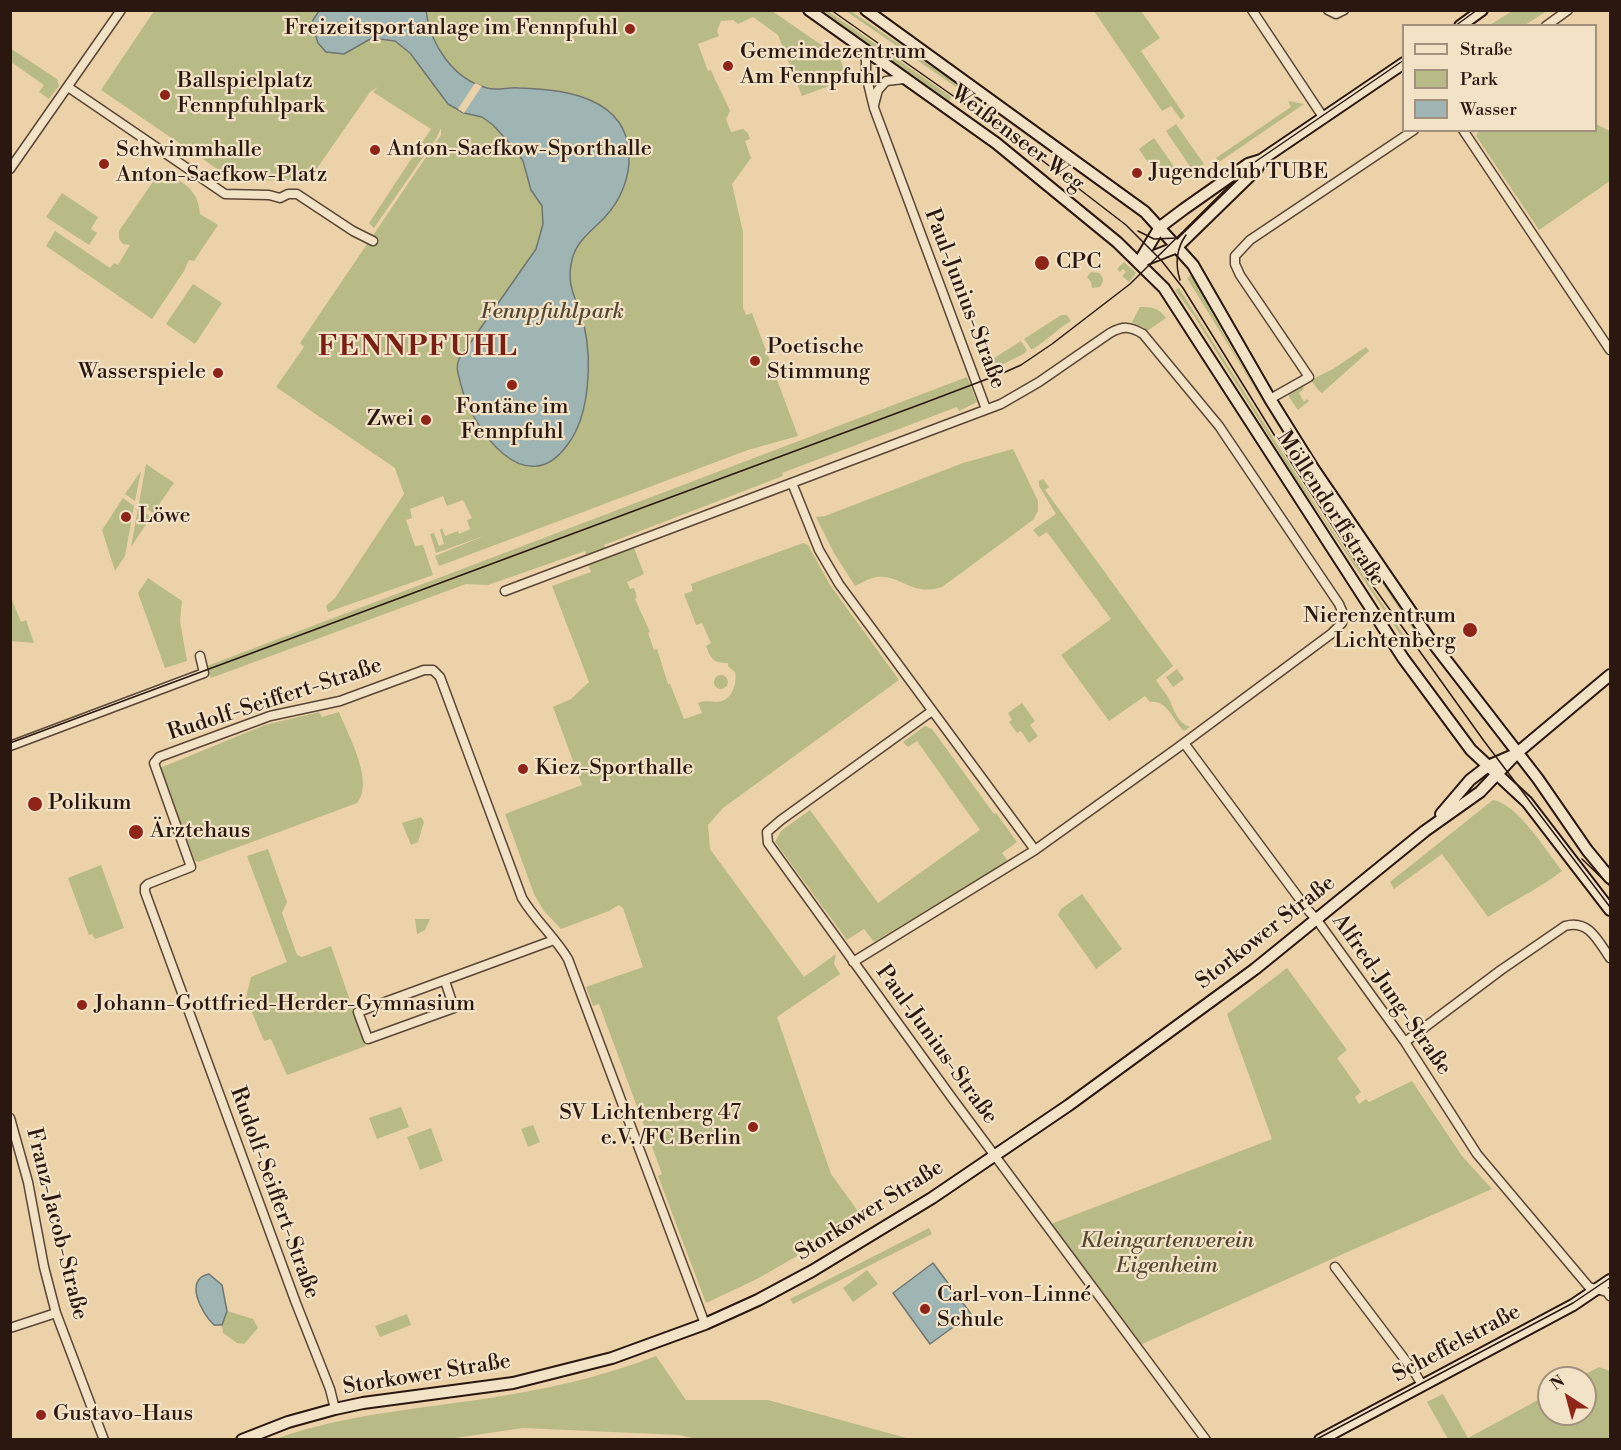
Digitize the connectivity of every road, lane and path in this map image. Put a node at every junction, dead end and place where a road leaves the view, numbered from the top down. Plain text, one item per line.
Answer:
1 (121, 10) edge
2 (809, 10) edge
3 (866, 10) edge
4 (1252, 10) edge
5 (1482, 10) edge
6 (1569, 10) edge
7 (1463, 24) edge
8 (1549, 24) edge
9 (861, 47) junction
10 (1402, 64) edge
11 (904, 78) junction
12 (68, 87) junction
13 (874, 108) junction
14 (1323, 117) junction
15 (1411, 132) edge
16 (1463, 132) edge
17 (1261, 160) junction
18 (10, 169) edge
19 (1160, 227) junction
20 (373, 241) dead end
21 (1177, 247) junction
22 (1139, 262) junction
23 (1611, 350) edge
24 (1270, 399) junction
25 (986, 409) junction
26 (792, 483) junction
27 (505, 591) dead end
28 (200, 656) dead end
29 (1611, 675) edge
30 (932, 711) junction
31 (1184, 743) junction
32 (10, 746) edge
33 (1517, 753) junction
34 (1492, 770) junction
35 (1035, 850) junction
36 (1611, 878) edge
37 (1611, 910) edge
38 (1317, 920) junction
39 (554, 940) junction
40 (1611, 958) edge
41 (853, 962) junction
42 (446, 981) junction
43 (1405, 1042) junction
44 (10, 1118) edge
45 (994, 1155) junction
46 (1335, 1267) dead end
47 (1611, 1280) edge
48 (1598, 1289) junction
49 (1611, 1296) edge
50 (56, 1313) junction
51 (705, 1324) junction
52 (10, 1328) edge
53 (1422, 1385) junction
54 (335, 1409) junction
55 (104, 1440) edge
56 (242, 1440) edge
57 (1206, 1440) edge
58 (1320, 1440) edge

1 - 12 street
2 - 9 main road, Weißenseer Weg
3 - 19 main road, Weißenseer Weg
4 - 14 street
5 - 7 main road
6 - 8 street
9 - 11 main road, Weißenseer Weg
9 - 13 street, Paul-Junius-Straße
10 - 14 main road
11 - 13 street
11 - 22 main road, Weißenseer Weg
12 - 18 street
12 - 20 street
13 - 25 street, Paul-Junius-Straße
14 - 17 main road
15 - 24 street
16 - 23 street
17 - 19 main road
17 - 21 main road
19 - 21 main road, Weißenseer Weg
19 - 22 main road
21 - 22 main road
21 - 24 main road, Möllendorffstraße
22 - 34 main road, Möllendorffstraße
24 - 33 main road, Möllendorffstraße
25 - 26 street, Paul-Junius-Straße
25 - 31 street, Möllendorffstraße
26 - 27 street, Paul-Junius-Straße
26 - 30 street
28 - 32 street
29 - 33 main road, Storkower Straße
30 - 35 street
30 - 41 street, Paul-Junius-Straße
31 - 35 street
31 - 38 street, Alfred-Jung-Straße
33 - 34 main road, Storkower Straße
33 - 36 main road, Möllendorffstraße
34 - 37 main road, Möllendorffstraße
34 - 38 main road, Storkower Straße
35 - 41 street
38 - 43 street, Alfred-Jung-Straße
38 - 45 main road, Storkower Straße
39 - 42 street
39 - 51 street, Rudolf-Seiffert-Straße
39 - 54 street, Rudolf-Seiffert-Straße
40 - 43 street
41 - 45 street, Paul-Junius-Straße
42 - 42 street
43 - 48 street, Alfred-Jung-Straße
44 - 50 street, Franz-Jacob-Straße
45 - 51 main road, Storkower Straße
45 - 57 street, Paul-Junius-Straße
46 - 53 street
47 - 48 main road, Scheffelstraße
48 - 49 street, Alfred-Jung-Straße
48 - 53 main road, Scheffelstraße
50 - 52 street
50 - 55 street, Franz-Jacob-Straße
51 - 54 main road, Storkower Straße
53 - 58 main road, Scheffelstraße
54 - 56 main road, Storkower Straße

